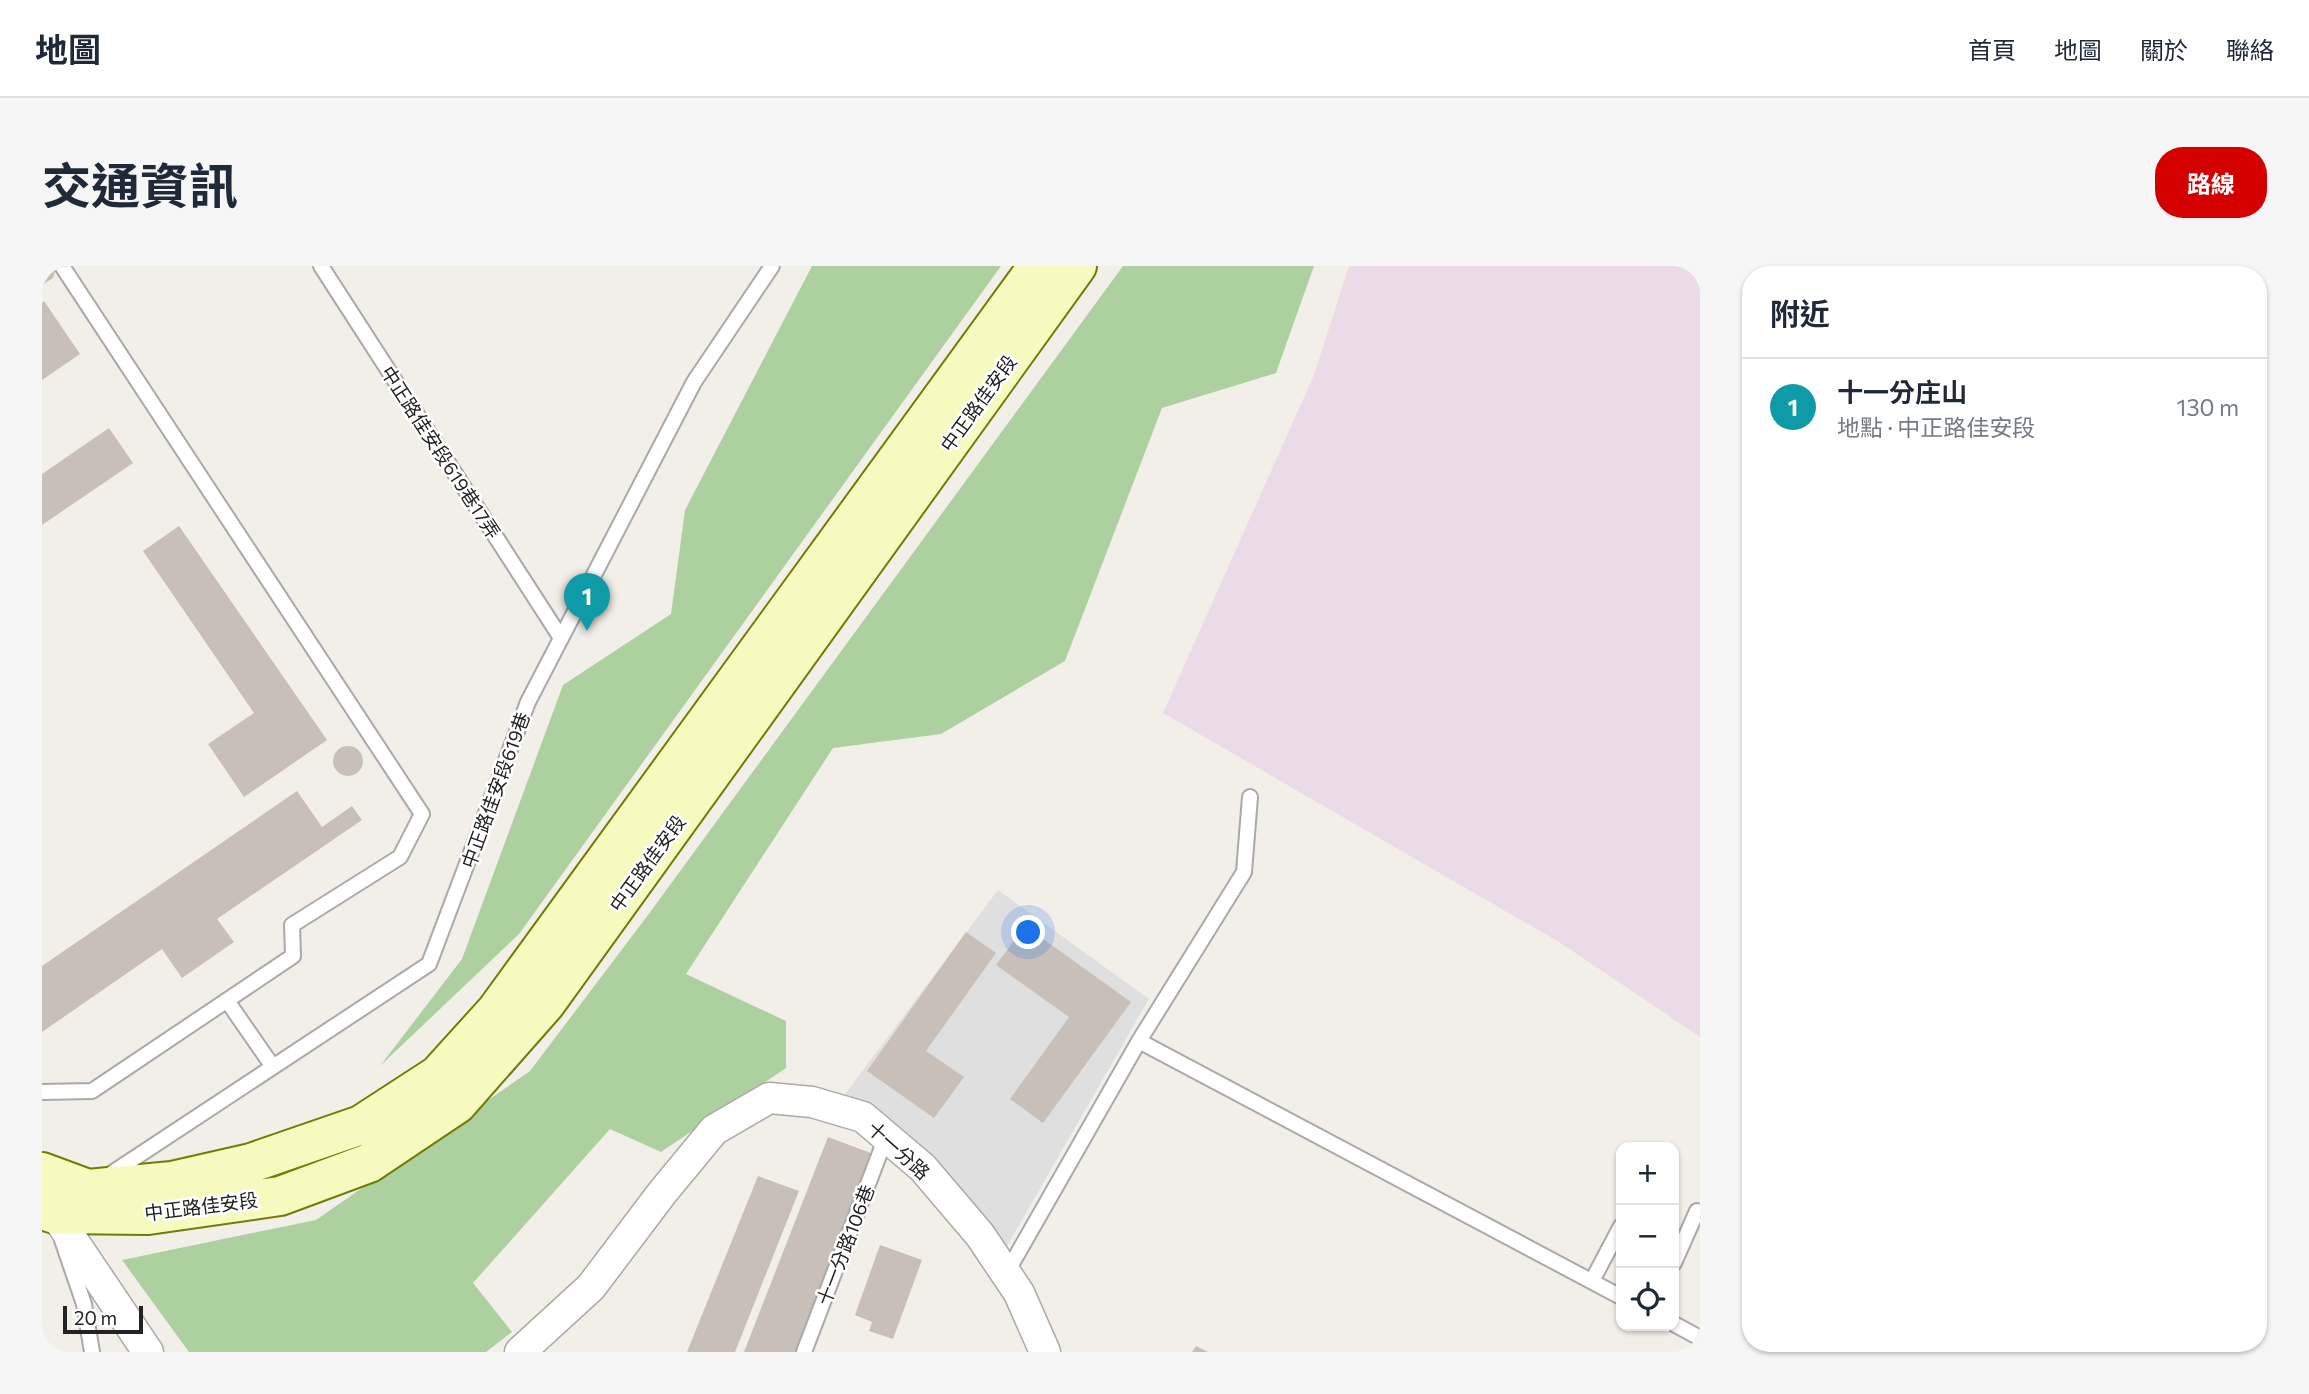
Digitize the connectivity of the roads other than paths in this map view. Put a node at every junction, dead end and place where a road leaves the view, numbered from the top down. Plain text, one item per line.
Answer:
1 (62, 266) edge
2 (321, 266) edge
3 (772, 266) edge
4 (1038, 266) edge
5 (1077, 266) edge
6 (561, 638) junction
7 (1250, 797) dead end
8 (228, 1002) junction
9 (1139, 1041) junction
10 (273, 1067) junction
11 (42, 1092) edge
12 (886, 1137) junction
13 (42, 1172) edge
14 (88, 1189) junction
15 (1697, 1211) dead end
16 (48, 1212) edge
17 (1616, 1235) edge
18 (1679, 1252) edge
19 (1006, 1274) junction
20 (1592, 1281) junction
21 (1616, 1294) edge
22 (1679, 1327) edge
23 (1700, 1338) edge
24 (136, 1346) edge
25 (92, 1352) edge
26 (520, 1352) edge
27 (804, 1352) edge
28 (1045, 1352) edge

1 - 8 lane
2 - 6 lane, 中正路佳安段619巷17弄
3 - 6 lane, 中正路佳安段619巷
4 - 14 main road, 中正路佳安段
5 - 16 main road, 中正路佳安段
6 - 10 lane, 中正路佳安段619巷
7 - 9 lane
8 - 10 lane
8 - 11 lane
9 - 19 lane
9 - 20 lane
10 - 14 lane, 中正路佳安段619巷
12 - 19 street, 十一分路
12 - 26 street, 十一分路
12 - 27 lane, 十一分路106巷
13 - 14 main road
14 - 16 lane, 中正路佳安段619巷
15 - 18 lane
16 - 24 street
16 - 25 lane
17 - 20 lane
19 - 28 street, 十一分路
20 - 21 lane
22 - 23 lane

